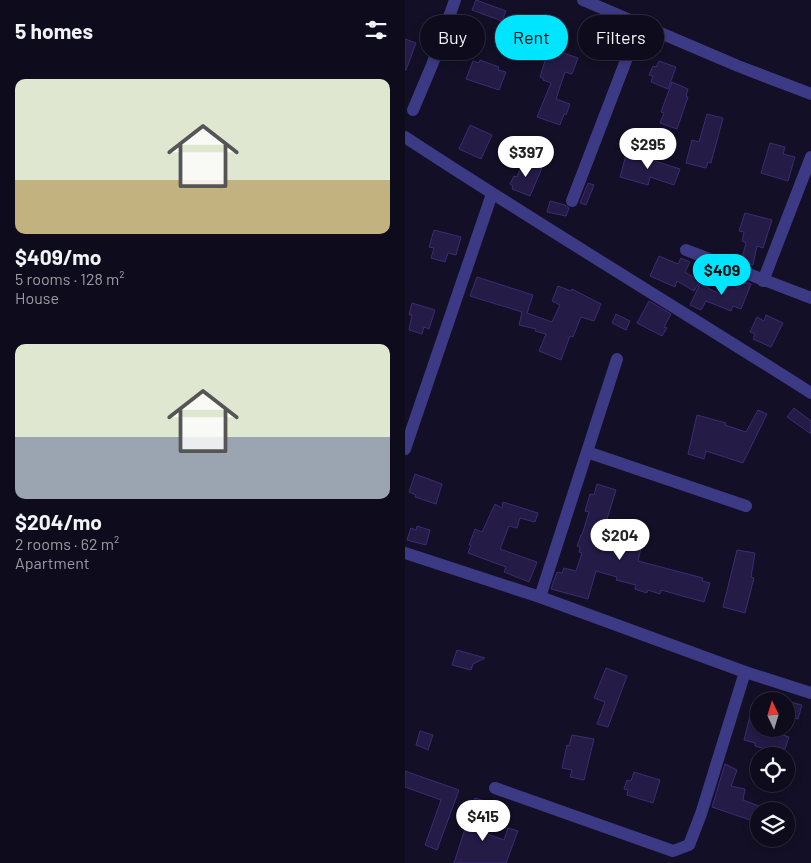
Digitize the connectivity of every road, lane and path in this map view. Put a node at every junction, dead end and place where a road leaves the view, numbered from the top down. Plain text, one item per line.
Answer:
1 (455, 0) edge
2 (583, 0) edge
3 (619, 15) edge
4 (664, 34) edge
5 (626, 60) edge
6 (811, 94) edge
7 (413, 110) dead end
8 (405, 137) edge
9 (811, 157) edge
10 (492, 194) junction
11 (572, 201) dead end
12 (686, 250) dead end
13 (763, 281) junction
14 (811, 298) edge
15 (617, 359) dead end
16 (811, 393) edge
17 (405, 449) edge
18 (587, 452) junction
19 (746, 506) dead end
20 (405, 553) edge
21 (540, 598) junction
22 (745, 672) junction
23 (811, 693) edge
24 (495, 788) dead end

1 - 7 street
2 - 3 street
4 - 6 street
5 - 11 street
8 - 10 street
9 - 13 street
10 - 16 street
10 - 17 street
12 - 13 street
13 - 14 street
15 - 18 street
18 - 19 street
18 - 21 street
20 - 21 street
21 - 22 street
22 - 23 street
22 - 24 street

